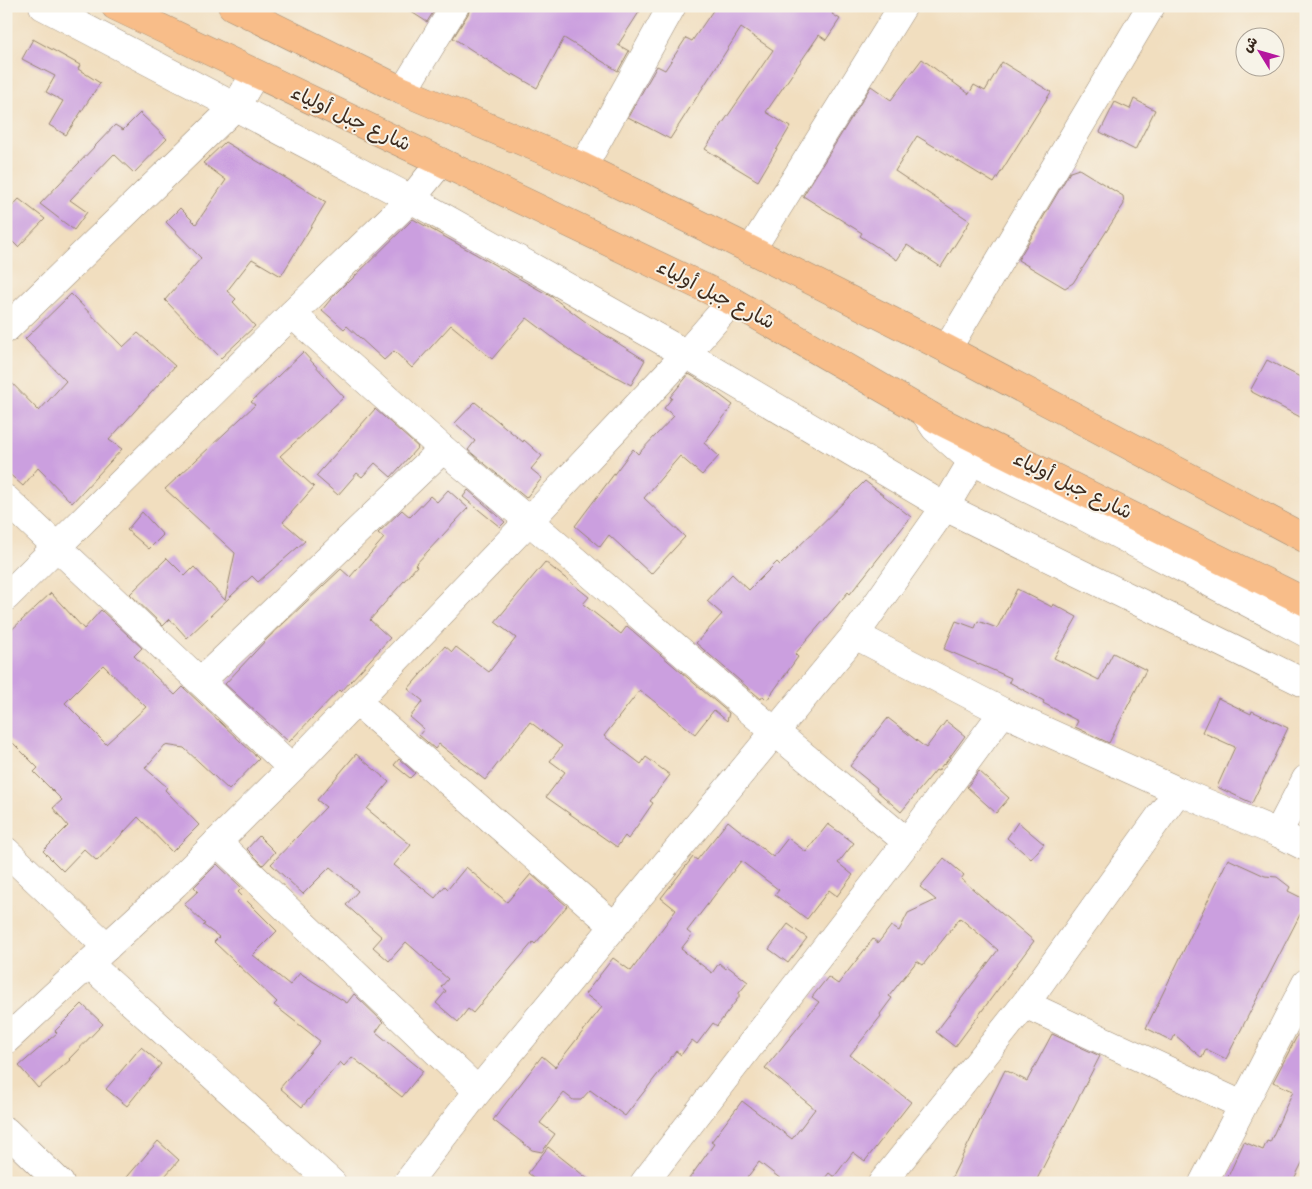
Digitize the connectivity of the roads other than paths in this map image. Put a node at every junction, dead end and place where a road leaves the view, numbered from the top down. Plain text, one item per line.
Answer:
1 (43, 6) edge
2 (115, 6) edge
3 (455, 6) edge
4 (672, 6) edge
5 (903, 6) edge
6 (1151, 6) edge
7 (238, 8) edge
8 (255, 74) junction
9 (403, 91) junction
10 (236, 106) junction
11 (441, 162) junction
12 (582, 167) junction
13 (411, 199) junction
14 (752, 250) junction
15 (732, 301) junction
16 (292, 314) junction
17 (6, 329) edge
18 (947, 349) junction
19 (686, 354) junction
20 (925, 413) junction
21 (442, 449) junction
22 (972, 461) junction
23 (6, 499) edge
24 (945, 506) junction
25 (529, 521) junction
26 (1306, 539) edge
27 (57, 548) junction
28 (6, 597) edge
29 (1306, 602) edge
30 (1306, 633) edge
31 (855, 635) junction
32 (201, 681) junction
33 (1306, 684) edge
34 (356, 701) junction
35 (1003, 712) junction
36 (774, 731) junction
37 (292, 768) junction
38 (1306, 779) edge
39 (1178, 791) junction
40 (1278, 833) junction
41 (217, 842) junction
42 (907, 842) junction
43 (1306, 847) edge
44 (6, 851) edge
45 (614, 926) junction
46 (98, 955) junction
47 (1306, 983) edge
48 (1025, 1004) junction
49 (6, 1040) edge
50 (478, 1090) junction
51 (1242, 1105) junction
52 (6, 1131) edge
53 (60, 1183) edge
54 (332, 1183) edge
55 (408, 1183) edge
56 (644, 1183) edge
57 (882, 1183) edge
58 (1203, 1183) edge

1 - 10 street
2 - 8 main road, شارع جبل أولياء
3 - 9 street
4 - 12 street
5 - 14 street
6 - 18 street
7 - 9 main road
8 - 10 street
8 - 11 main road, شارع جبل أولياء
9 - 12 main road
10 - 13 street
10 - 17 street
11 - 13 street
11 - 15 main road, شارع جبل أولياء
12 - 14 main road
13 - 16 street
13 - 19 street
14 - 18 main road
15 - 19 street
15 - 20 main road, شارع جبل أولياء
16 - 21 street
16 - 27 street
18 - 26 main road
19 - 24 street
19 - 25 street
20 - 22 street
20 - 29 main road, شارع جبل أولياء
21 - 25 street
21 - 32 street
22 - 24 street
22 - 30 street
23 - 27 street
24 - 31 street
24 - 33 street
25 - 34 street
25 - 36 street
27 - 28 street
27 - 32 street
31 - 35 street
31 - 36 street
32 - 37 street
34 - 37 street
34 - 45 street
35 - 39 street
35 - 42 street
36 - 42 street
36 - 45 street
37 - 41 street
38 - 40 street
39 - 40 street
39 - 48 street
40 - 43 street
41 - 46 street
41 - 50 street
42 - 56 street
44 - 46 street
45 - 50 street
46 - 49 street
46 - 54 street
47 - 51 street
48 - 51 street
48 - 57 street
50 - 55 street
51 - 58 street
52 - 53 street

